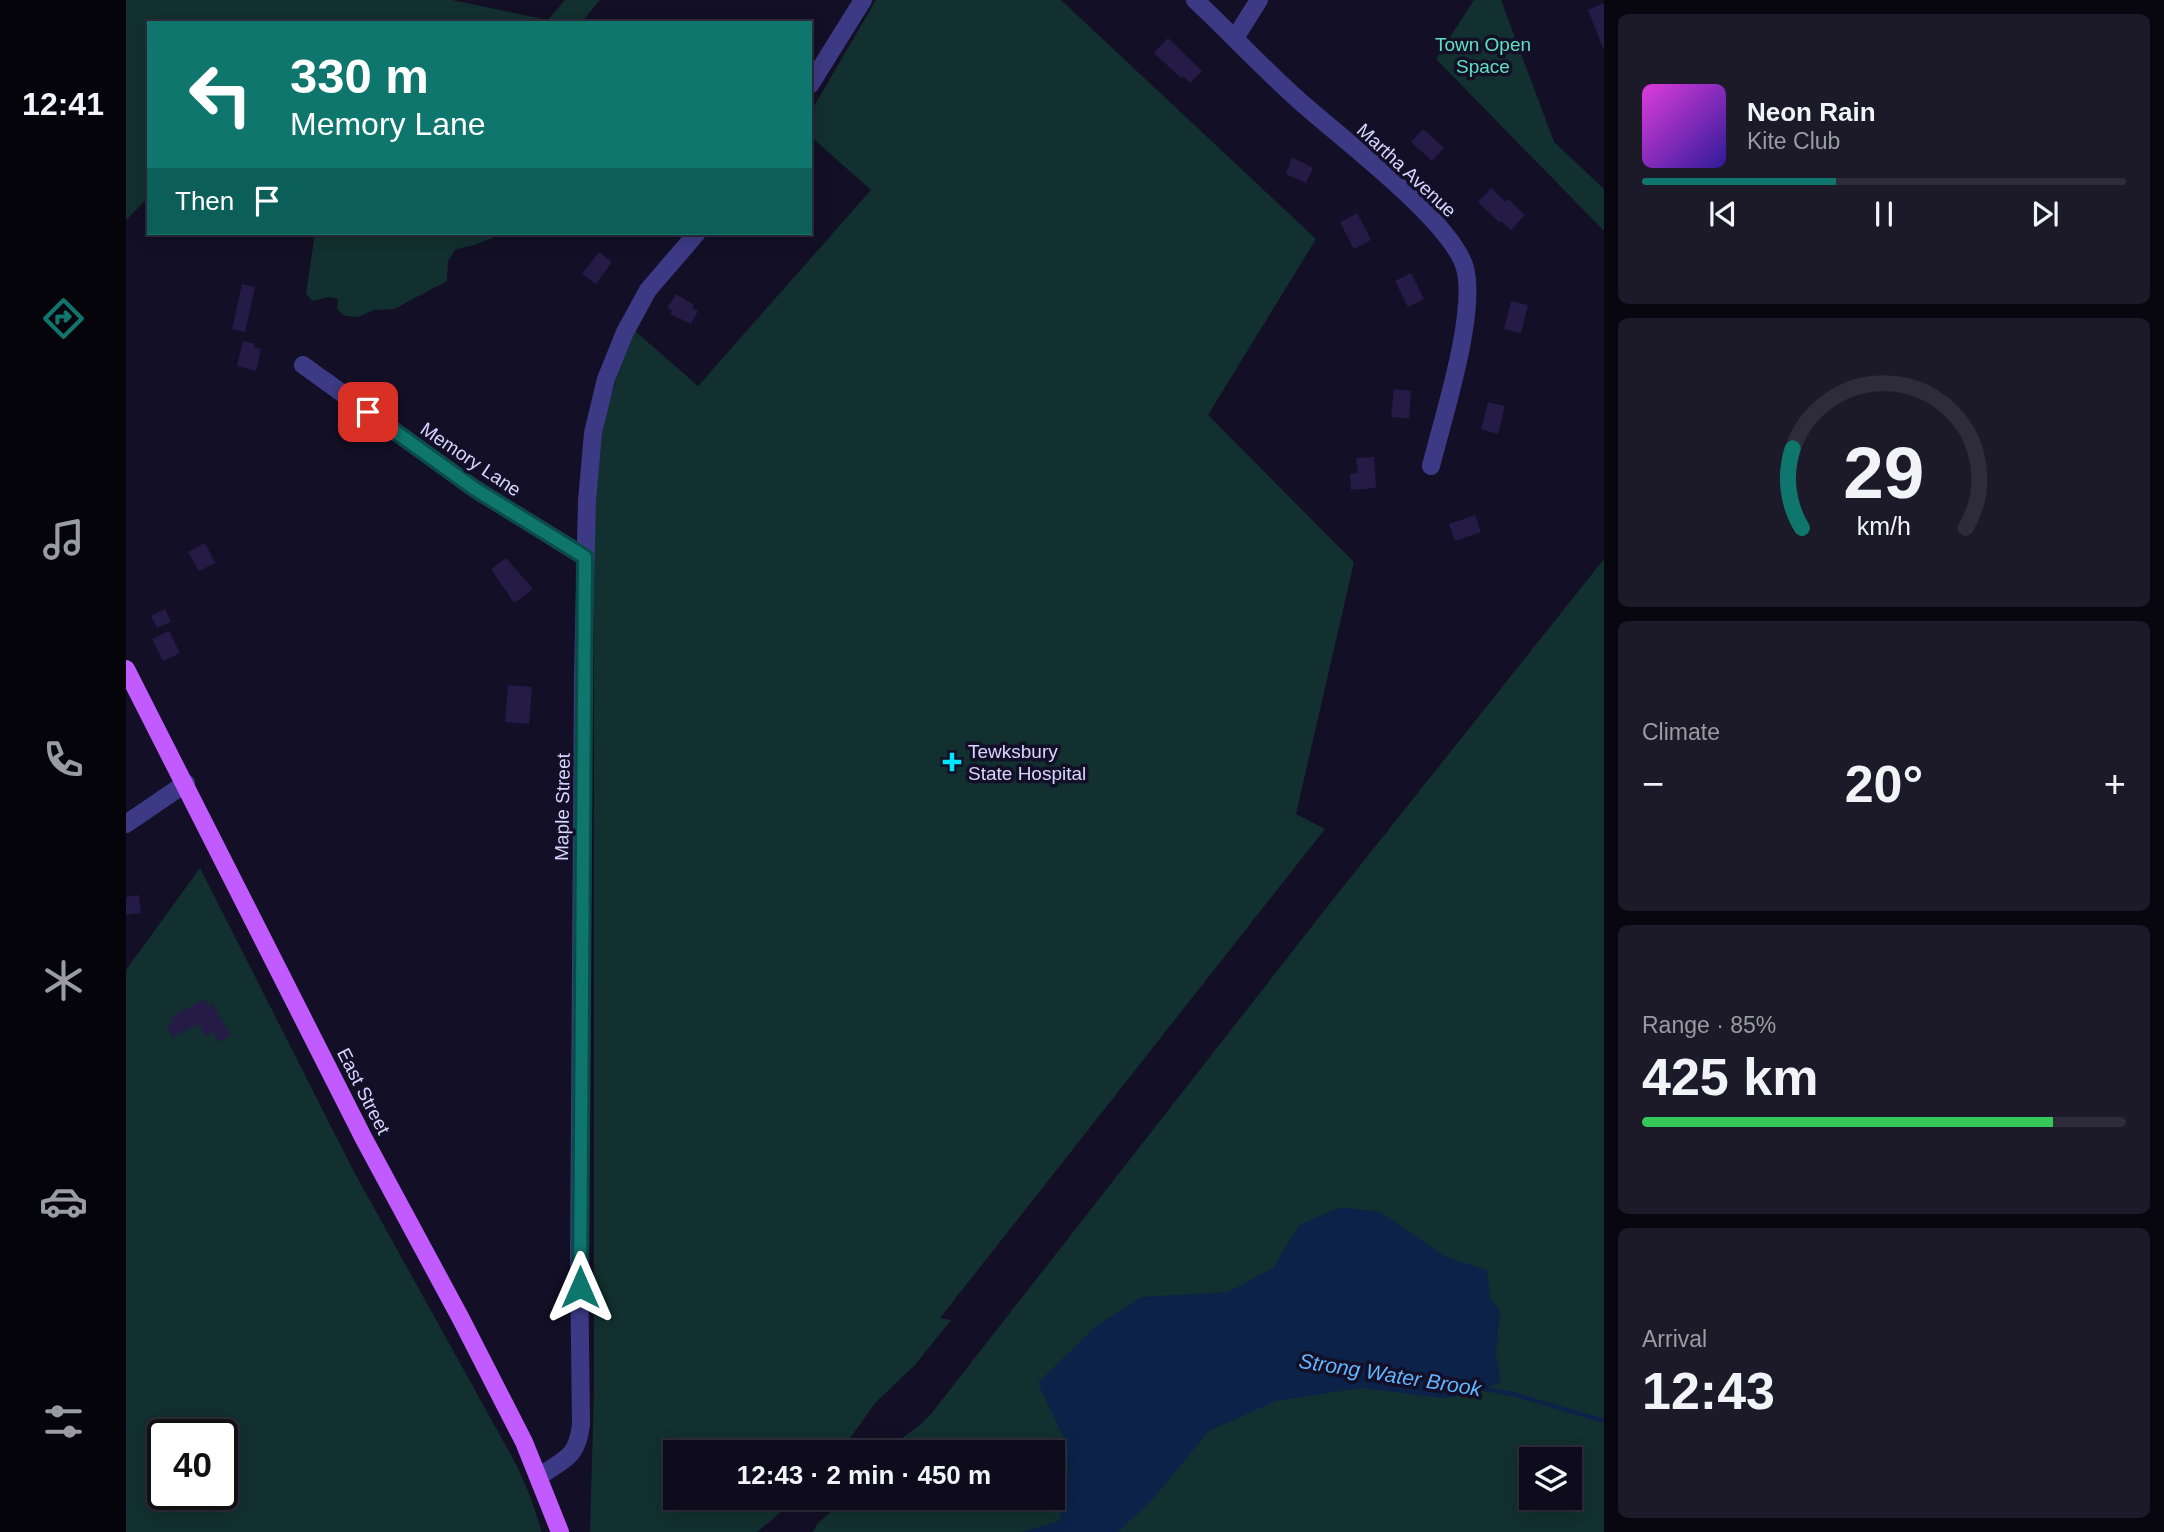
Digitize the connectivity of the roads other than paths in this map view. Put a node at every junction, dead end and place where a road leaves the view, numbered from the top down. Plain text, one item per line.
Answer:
1 (863, 0) edge
2 (1195, 0) edge
3 (1259, 0) edge
4 (1236, 38) junction
5 (812, 82) edge
6 (695, 235) edge
7 (303, 365) dead end
8 (1431, 466) dead end
9 (585, 557) junction
10 (126, 670) edge
11 (186, 783) junction
12 (126, 824) edge
13 (540, 1476) junction
14 (560, 1532) edge

1 - 5 street
2 - 4 street, Martha Avenue
3 - 4 street
4 - 8 street, Martha Avenue
6 - 9 street, Maple Street
7 - 9 street, Memory Lane
9 - 13 street, Maple Street
10 - 11 main road, East Street
11 - 12 street
11 - 13 main road, East Street
13 - 14 main road, East Street

